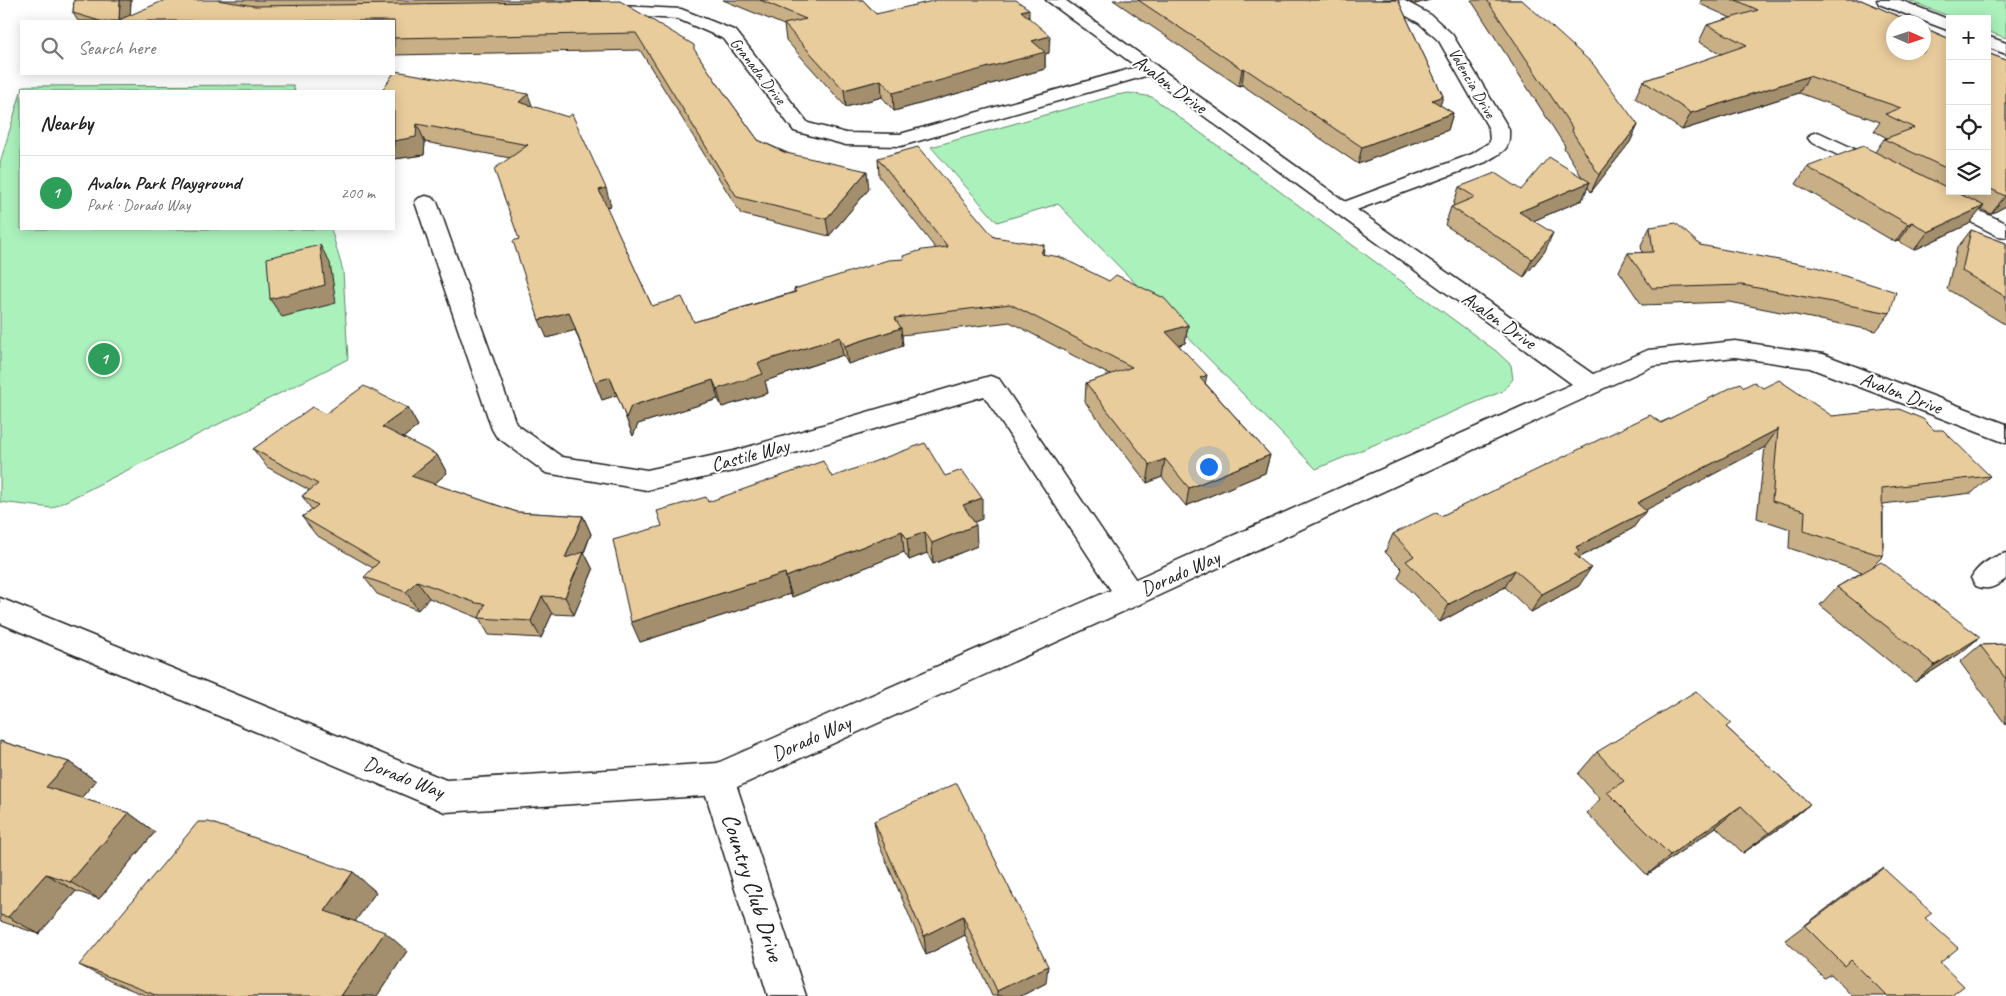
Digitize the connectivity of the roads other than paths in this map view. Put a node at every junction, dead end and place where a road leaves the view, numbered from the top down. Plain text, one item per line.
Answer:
1 (1054, 0) edge
2 (1391, 0) edge
3 (1885, 0) edge
4 (587, 11) edge
5 (1946, 24) edge
6 (1991, 42) edge
7 (2006, 48) edge
8 (1150, 69) junction
9 (1818, 138) dead end
10 (1899, 178) edge
11 (1926, 191) edge
12 (426, 202) dead end
13 (1343, 209) junction
14 (2006, 231) edge
15 (1591, 384) junction
16 (2006, 434) edge
17 (1130, 595) junction
18 (0, 610) edge
19 (718, 779) junction
20 (787, 996) edge

1 - 8 street, Avalon Drive
2 - 13 street, Valencia Drive
3 - 5 street
4 - 8 street, Granada Drive
6 - 7 street
8 - 13 street, Avalon Drive
9 - 10 street
11 - 14 street
12 - 17 street, Castile Way
13 - 15 street, Avalon Drive
15 - 16 street, Avalon Drive
15 - 17 street, Dorado Way
17 - 19 street, Dorado Way
18 - 19 street, Dorado Way
19 - 20 street, Country Club Drive

